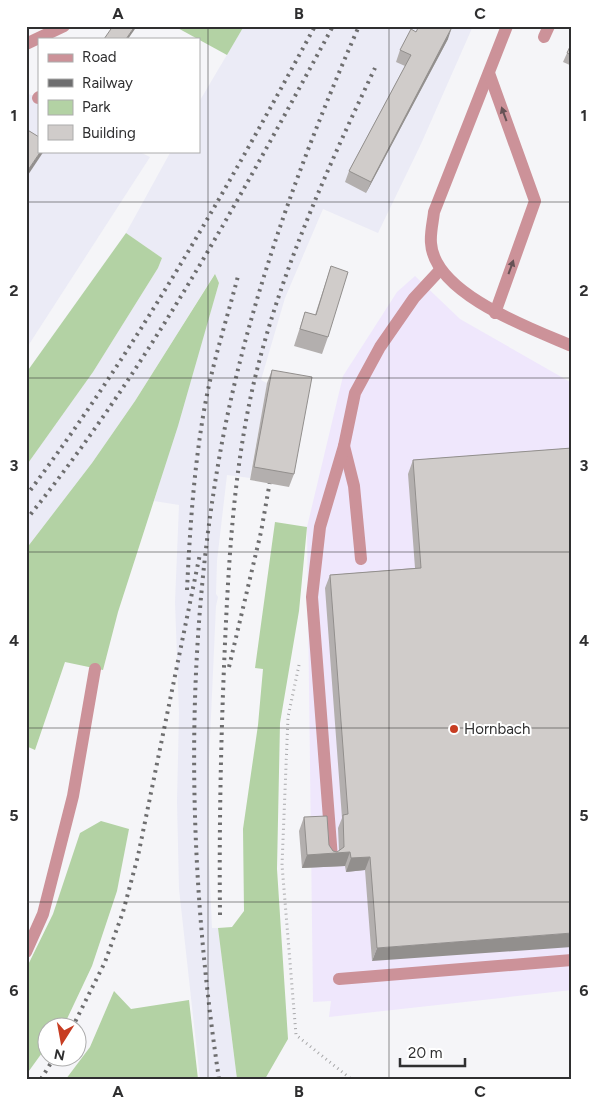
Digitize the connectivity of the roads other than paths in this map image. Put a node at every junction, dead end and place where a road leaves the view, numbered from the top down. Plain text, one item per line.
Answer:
1 (64, 26) edge
2 (507, 26) edge
3 (38, 38) edge
4 (39, 38) edge
5 (26, 44) edge
6 (489, 74) junction
7 (440, 270) junction
8 (495, 313) junction
9 (572, 346) edge
10 (344, 446) junction
11 (361, 559) dead end
12 (95, 669) dead end
13 (332, 858) edge
14 (26, 952) edge
15 (572, 960) edge
16 (339, 979) dead end

1 - 4 street
2 - 6 street
3 - 5 street
6 - 7 street
8 -> 6 street
7 - 8 street
7 - 10 street
8 - 9 street
10 - 11 street
10 - 13 street
12 - 14 street
15 - 16 street

